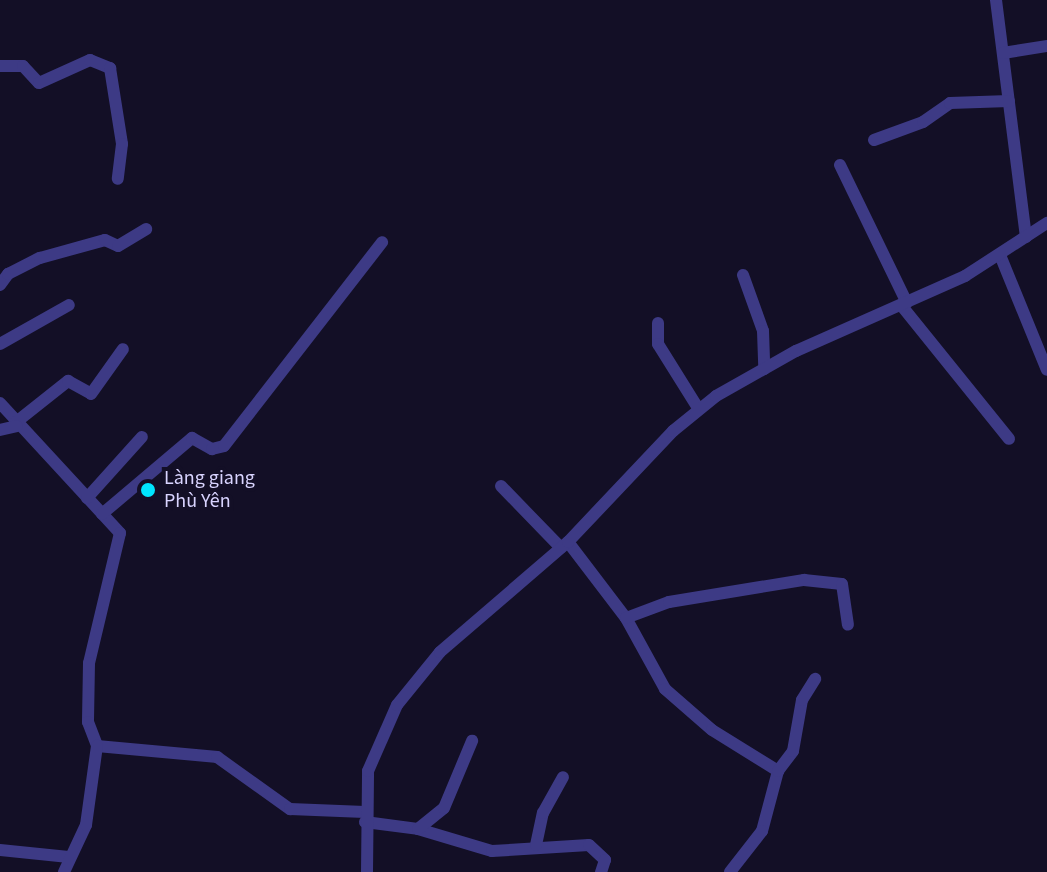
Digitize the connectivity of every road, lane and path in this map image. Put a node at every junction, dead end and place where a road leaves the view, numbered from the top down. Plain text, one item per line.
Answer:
1 (996, 0) edge
2 (1047, 46) edge
3 (1003, 53) junction
4 (0, 66) edge
5 (1009, 101) junction
6 (874, 140) dead end
7 (840, 165) dead end
8 (118, 179) dead end
9 (1047, 223) edge
10 (146, 229) dead end
11 (1026, 237) junction
12 (382, 242) dead end
13 (1000, 255) junction
14 (743, 275) dead end
15 (0, 285) edge
16 (904, 304) junction
17 (69, 305) dead end
18 (658, 323) dead end
19 (0, 344) edge
20 (123, 349) dead end
21 (764, 369) junction
22 (1047, 370) edge
23 (0, 403) edge
24 (698, 408) junction
25 (16, 424) junction
26 (0, 430) edge
27 (142, 437) dead end
28 (1009, 439) dead end
29 (501, 486) dead end
30 (87, 498) junction
31 (102, 514) junction
32 (564, 545) junction
33 (626, 618) junction
34 (848, 625) dead end
35 (815, 679) dead end
36 (472, 741) dead end
37 (97, 746) junction
38 (778, 771) junction
39 (563, 777) dead end
40 (365, 817) junction
41 (418, 829) junction
42 (536, 845) junction
43 (0, 850) edge
44 (69, 857) junction
45 (64, 872) edge
46 (367, 872) edge
47 (601, 872) edge
48 (730, 872) edge

1 - 3 street
2 - 3 street
3 - 5 street
4 - 8 street
5 - 6 street
5 - 11 street
7 - 16 street
9 - 11 street
10 - 15 street
11 - 13 street
12 - 31 street
13 - 16 street
13 - 22 street
14 - 21 street
16 - 21 street
16 - 28 street
17 - 19 street
18 - 24 street
20 - 25 street
21 - 24 street
23 - 25 street
24 - 32 street
25 - 26 street
25 - 30 street
27 - 30 street
29 - 32 street
30 - 31 street
31 - 37 street
32 - 33 street
32 - 40 street
33 - 34 street
33 - 38 street
35 - 38 street
36 - 41 street
37 - 40 street
37 - 44 street
38 - 48 street
39 - 42 street
40 - 41 street
40 - 46 street
41 - 42 street
42 - 47 street
43 - 44 street
44 - 45 street

